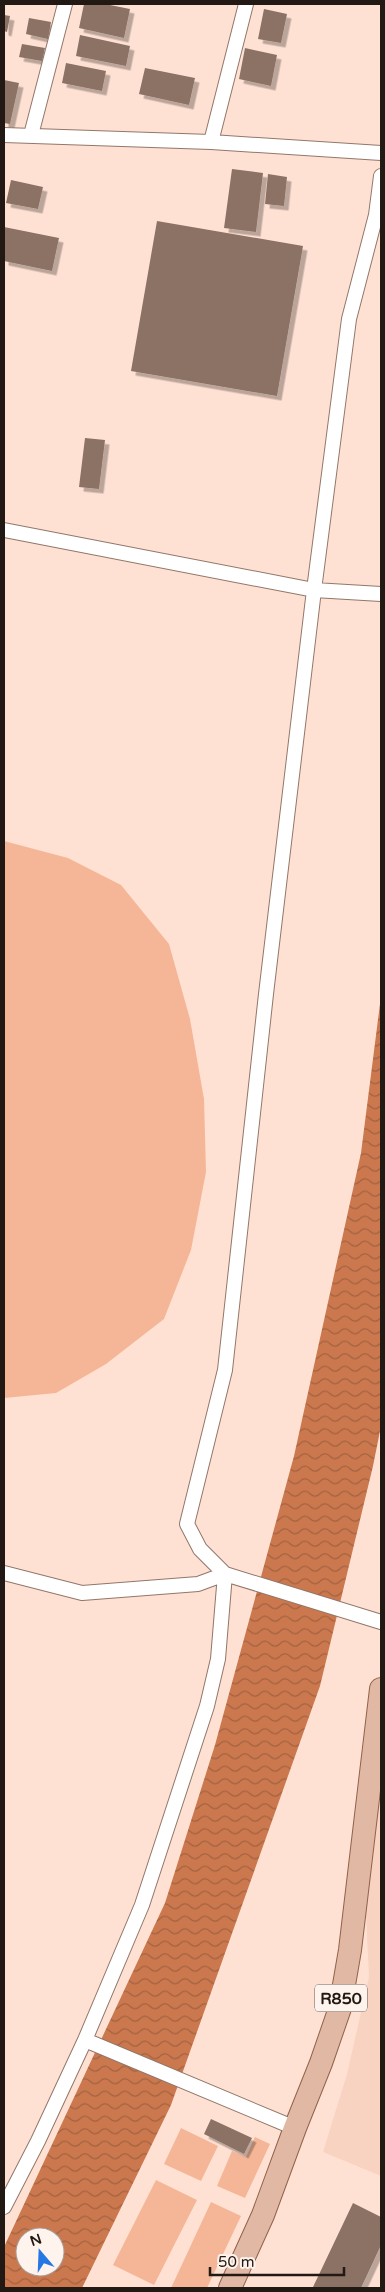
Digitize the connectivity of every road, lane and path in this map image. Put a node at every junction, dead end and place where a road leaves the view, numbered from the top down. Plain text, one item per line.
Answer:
1 (65, 4) edge
2 (246, 4) edge
3 (4, 135) edge
4 (31, 135) junction
5 (211, 142) junction
6 (381, 153) edge
7 (381, 176) edge
8 (4, 530) edge
9 (314, 590) junction
10 (381, 594) edge
11 (4, 1573) edge
12 (225, 1574) junction
13 (381, 1622) edge
14 (381, 1689) edge
15 (85, 2040) junction
16 (295, 2128) junction
17 (4, 2206) edge
18 (230, 2288) edge

1 - 4 street
2 - 5 street
3 - 4 street
4 - 5 street
5 - 6 street
7 - 9 street
8 - 9 street
9 - 10 street
9 - 12 street
11 - 12 street
12 - 13 street
12 - 15 street
14 - 16 main road, R850
15 - 16 street
15 - 17 street
16 - 18 main road, R850

